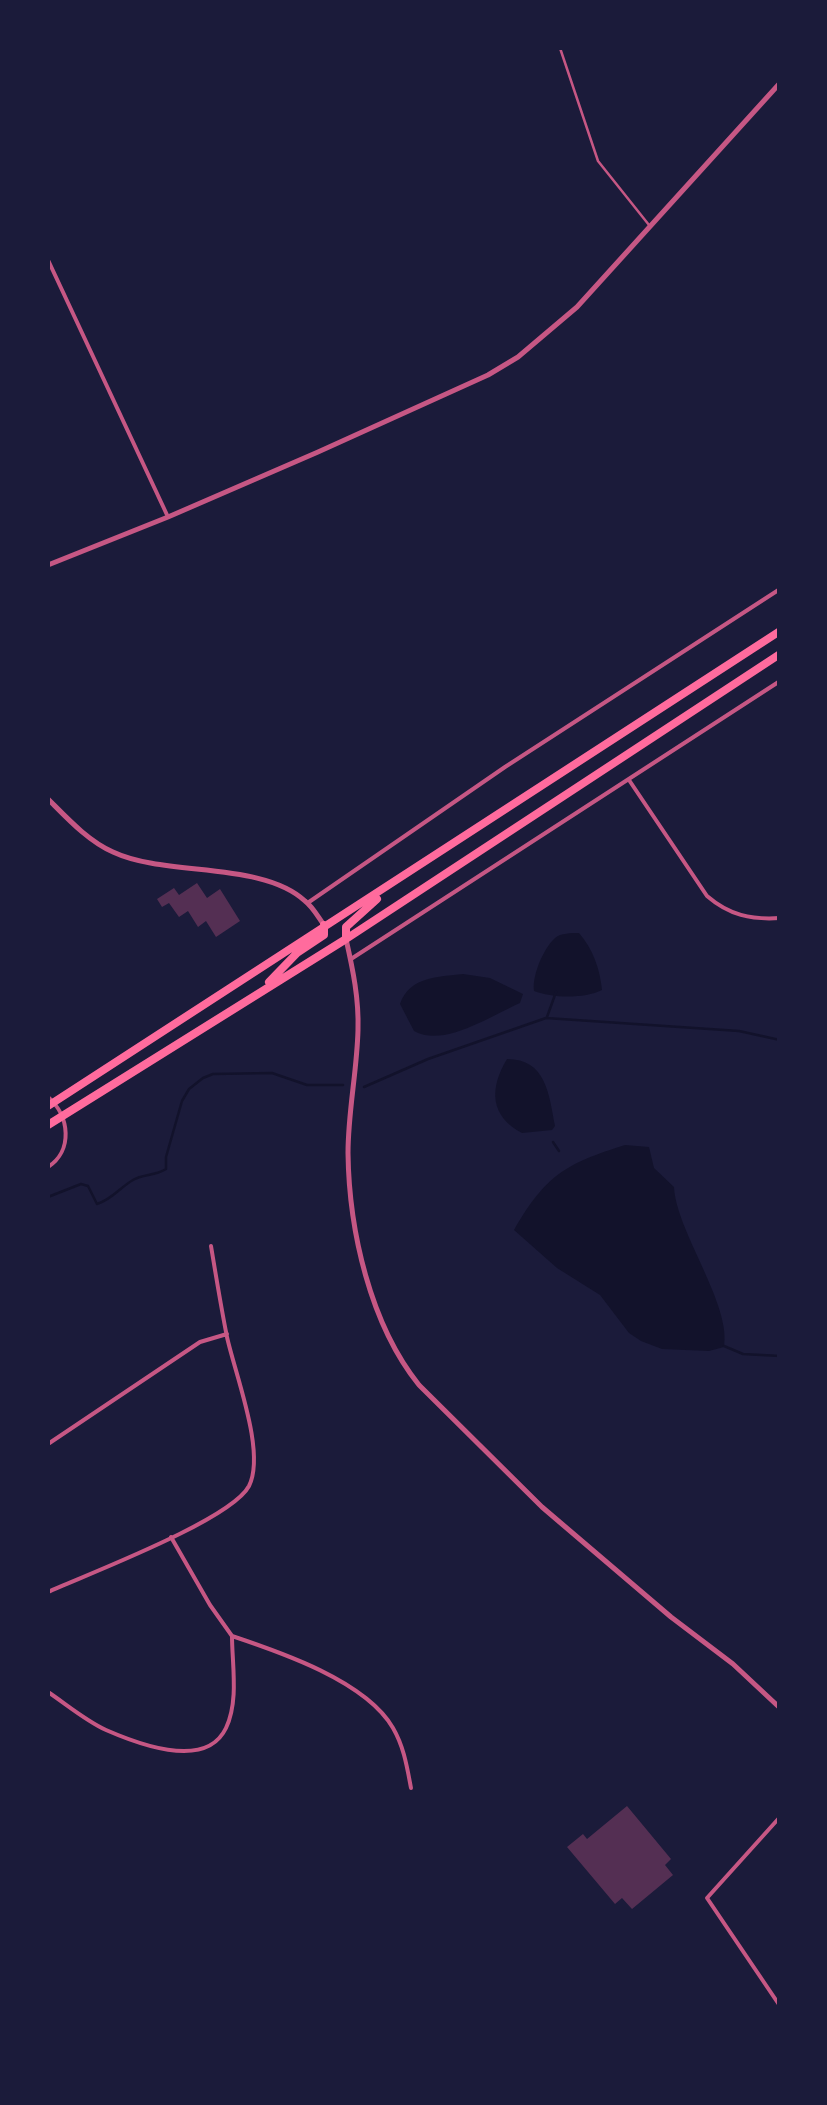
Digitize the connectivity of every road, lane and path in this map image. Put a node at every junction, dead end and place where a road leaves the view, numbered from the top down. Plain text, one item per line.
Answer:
1 (560, 48) edge
2 (780, 83) edge
3 (650, 226) junction
4 (48, 260) edge
5 (168, 518) junction
6 (48, 565) edge
7 (780, 589) edge
8 (780, 631) edge
9 (780, 654) edge
10 (780, 681) edge
11 (629, 780) junction
12 (48, 799) edge
13 (391, 885) junction
14 (308, 902) junction
15 (780, 918) edge
16 (324, 926) junction
17 (346, 939) junction
18 (351, 959) junction
19 (259, 993) junction
20 (50, 1102) edge
21 (61, 1116) junction
22 (48, 1125) edge
23 (48, 1167) edge
24 (211, 1246) dead end
25 (227, 1334) junction
26 (48, 1444) edge
27 (171, 1536) junction
28 (48, 1592) edge
29 (232, 1636) junction
30 (48, 1692) edge
31 (780, 1708) edge
32 (411, 1788) dead end
33 (780, 1817) edge
34 (780, 2006) edge

1 - 3 lane
2 - 3 street
3 - 5 street
4 - 5 street
5 - 6 street
7 - 14 street
8 - 13 highway
9 - 17 highway
10 - 11 street
11 - 15 street
11 - 18 street
12 - 14 street
13 - 16 highway
13 - 17 highway
14 - 16 street
16 - 19 highway
16 - 20 highway
17 - 18 street
17 - 19 highway
18 - 31 street
19 - 21 highway
20 - 21 street
21 - 22 highway
21 - 23 street
24 - 25 street
25 - 26 street
25 - 27 street
27 - 28 street
27 - 29 street
29 - 30 street
29 - 32 street
33 - 34 street

